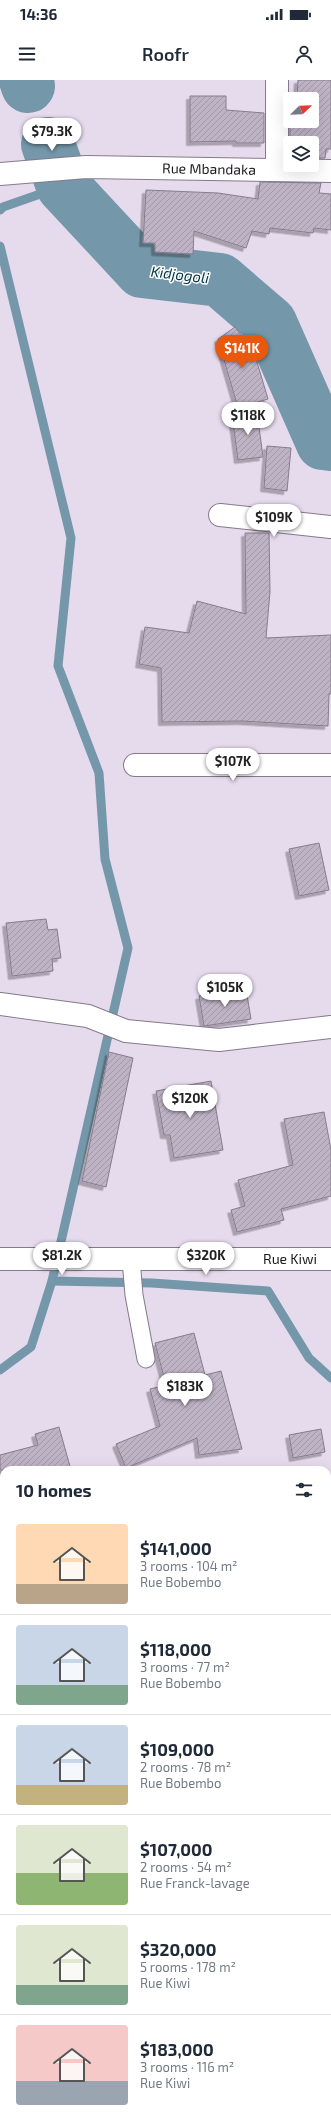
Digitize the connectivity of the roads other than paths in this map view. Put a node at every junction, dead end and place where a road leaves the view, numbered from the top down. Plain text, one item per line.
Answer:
1 (277, 80) edge
2 (277, 170) junction
3 (331, 171) edge
4 (10, 173) edge
5 (220, 515) dead end
6 (331, 527) edge
7 (135, 765) dead end
8 (331, 765) edge
9 (0, 1004) edge
10 (331, 1027) edge
11 (0, 1259) edge
12 (331, 1259) edge
13 (132, 1267) junction
14 (146, 1359) dead end

1 - 2 street
2 - 3 street, Rue Mbandaka
2 - 4 street, Rue Mbandaka
5 - 6 street
7 - 8 street
9 - 10 street
11 - 13 street, Rue Kiwi
12 - 13 street, Rue Kiwi
13 - 14 lane

